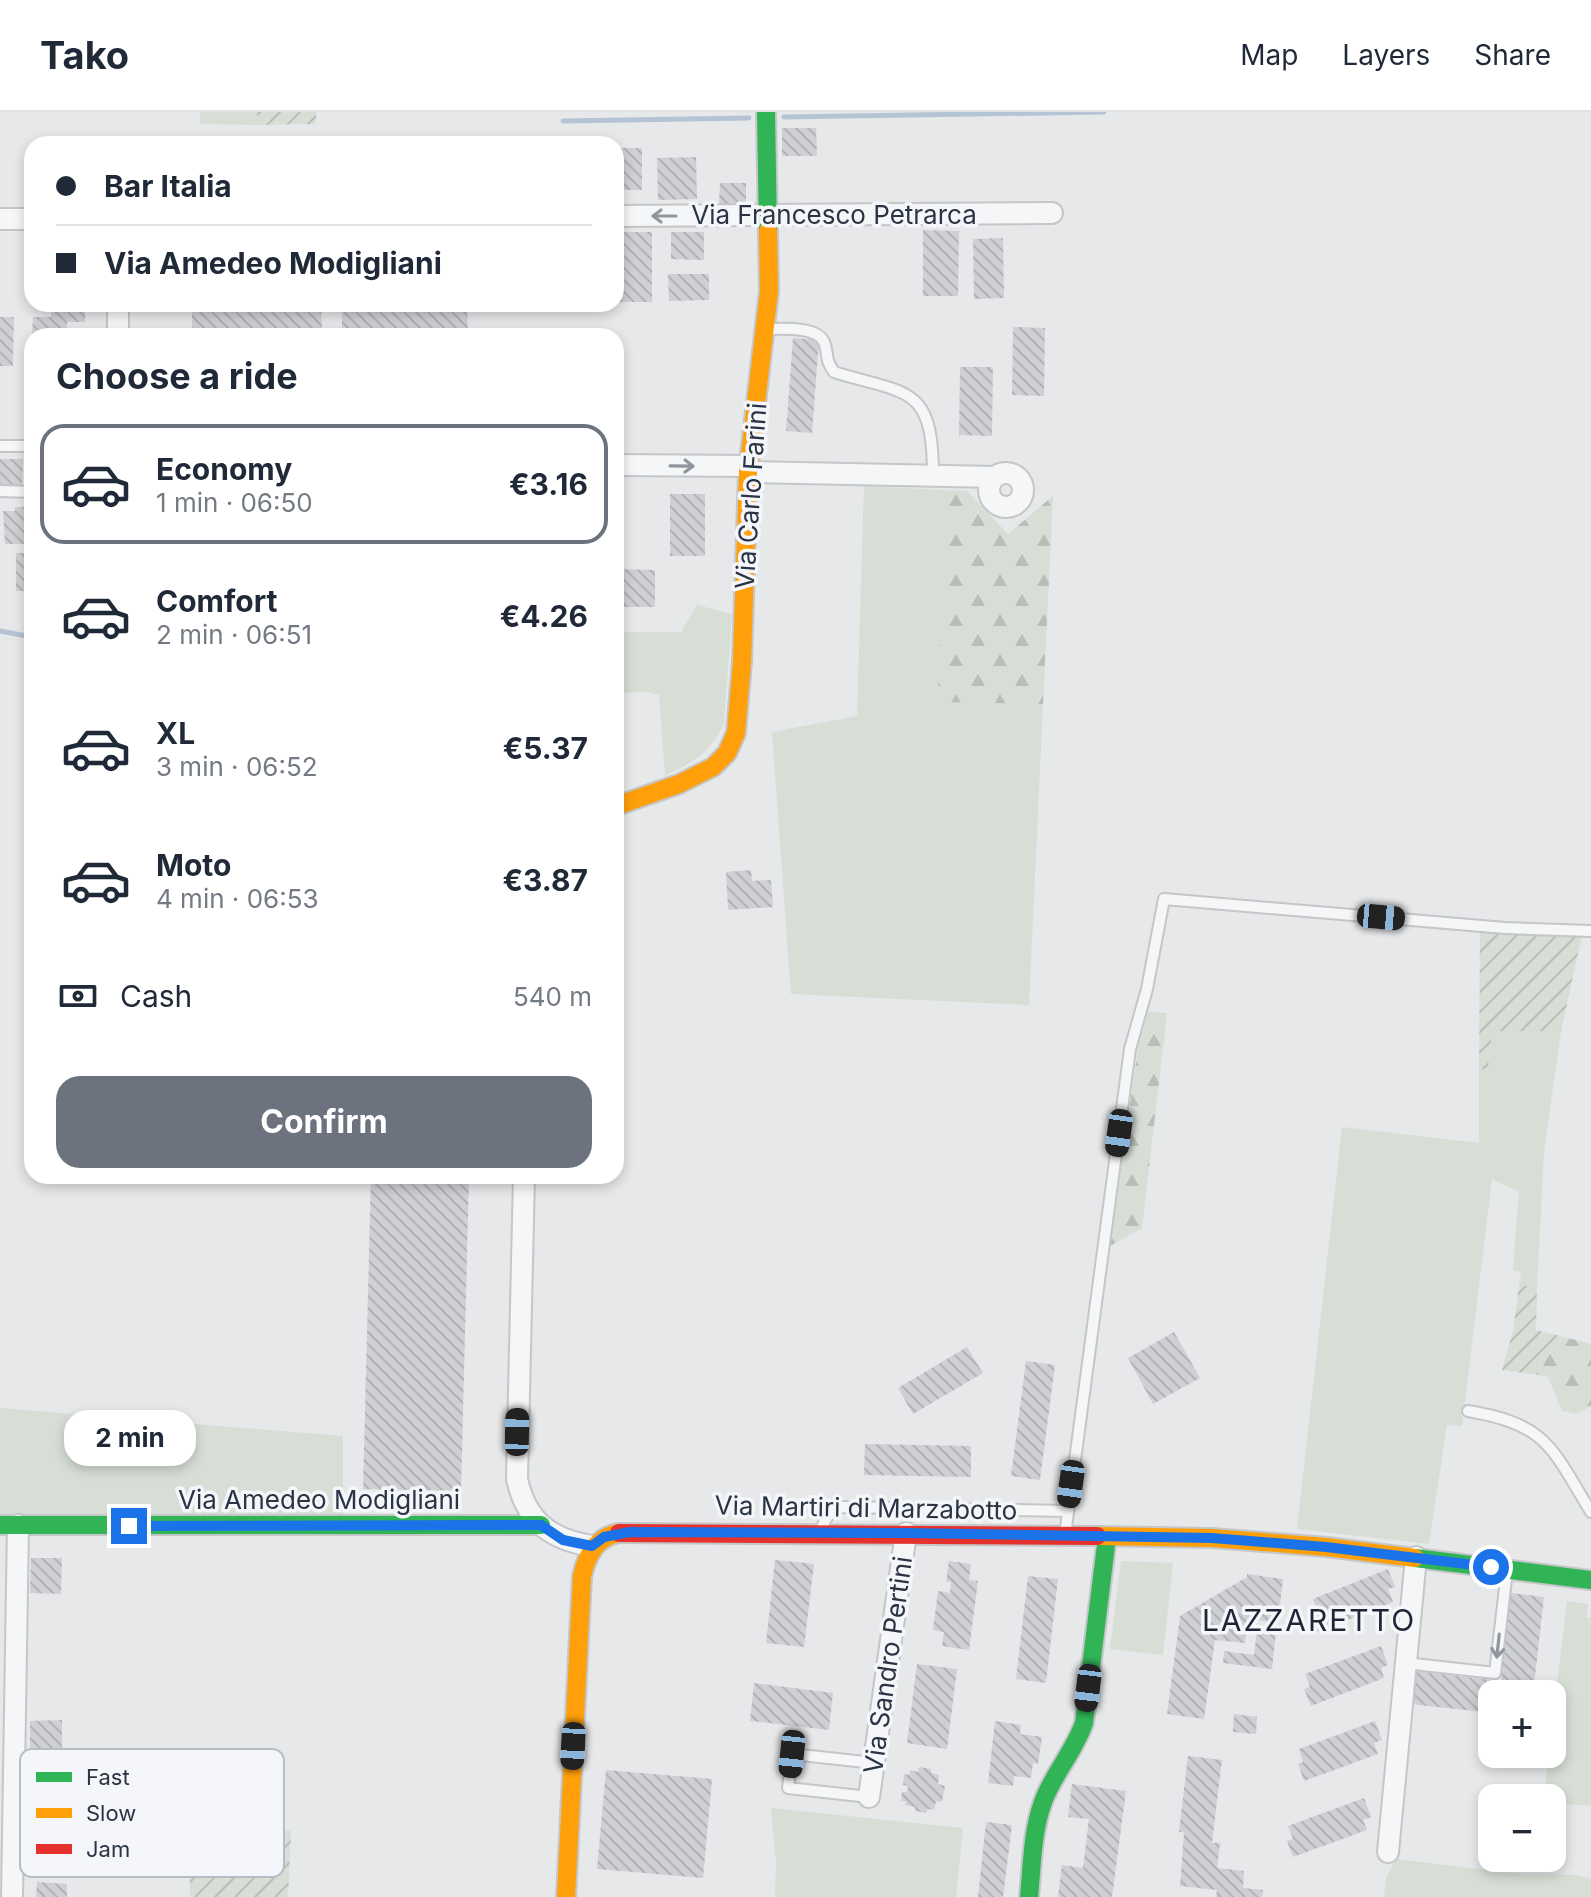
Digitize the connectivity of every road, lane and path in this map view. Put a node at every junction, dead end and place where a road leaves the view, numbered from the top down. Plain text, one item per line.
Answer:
1 (766, 112) edge
2 (1052, 213) dead end
3 (624, 216) edge
4 (767, 216) junction
5 (0, 219) edge
6 (24, 219) edge
7 (766, 329) junction
8 (0, 446) edge
9 (24, 446) edge
10 (624, 465) edge
11 (748, 469) junction
12 (933, 476) junction
13 (992, 486) dead end
14 (0, 491) edge
15 (24, 492) edge
16 (624, 803) edge
17 (1591, 931) edge
18 (524, 1184) edge
19 (1468, 1411) dead end
20 (1067, 1511) junction
21 (1591, 1512) edge
22 (9, 1525) edge
23 (541, 1525) junction
24 (820, 1533) junction
25 (906, 1533) junction
26 (1064, 1537) junction
27 (1107, 1537) junction
28 (592, 1546) junction
29 (1416, 1557) junction
30 (1507, 1569) junction
31 (1591, 1580) edge
32 (1405, 1663) junction
33 (874, 1763) junction
34 (869, 1797) joint
35 (1388, 1852) dead end
36 (12, 1897) edge
37 (566, 1897) edge
38 (1029, 1897) edge

1 - 4 street, Via Carlo Farini
2 - 4 street, Via Francesco Petrarca
4 -> 3 street, Via Francesco Petrarca
4 - 7 street, Via Carlo Farini
5 - 6 street
7 - 11 street, Via Carlo Farini
7 - 12 lane
8 - 9 lane
10 -> 11 street
11 - 12 street
11 - 16 street, Via Carlo Farini
12 - 13 street
14 - 15 lane
17 - 20 lane
18 - 23 street
19 - 21 lane
20 - 24 lane
20 - 26 lane
22 - 23 street, Via Amedeo Modigliani
22 - 36 street
23 - 28 street
24 - 25 street, Via Martiri di Marzabotto
24 - 28 street, Via Martiri di Marzabotto
25 - 26 street, Via Martiri di Marzabotto
25 - 33 street, Via Sandro Pertini
26 - 27 street, Via Martiri di Marzabotto
27 - 29 street, Via Martiri di Marzabotto
27 - 38 street
28 - 37 street
29 - 30 street, Via Martiri di Marzabotto
29 - 32 street
30 - 31 street, Via Martiri di Marzabotto
30 -> 32 lane
32 - 35 street
33 - 34 street, Via Sandro Pertini
33 - 34 lane

